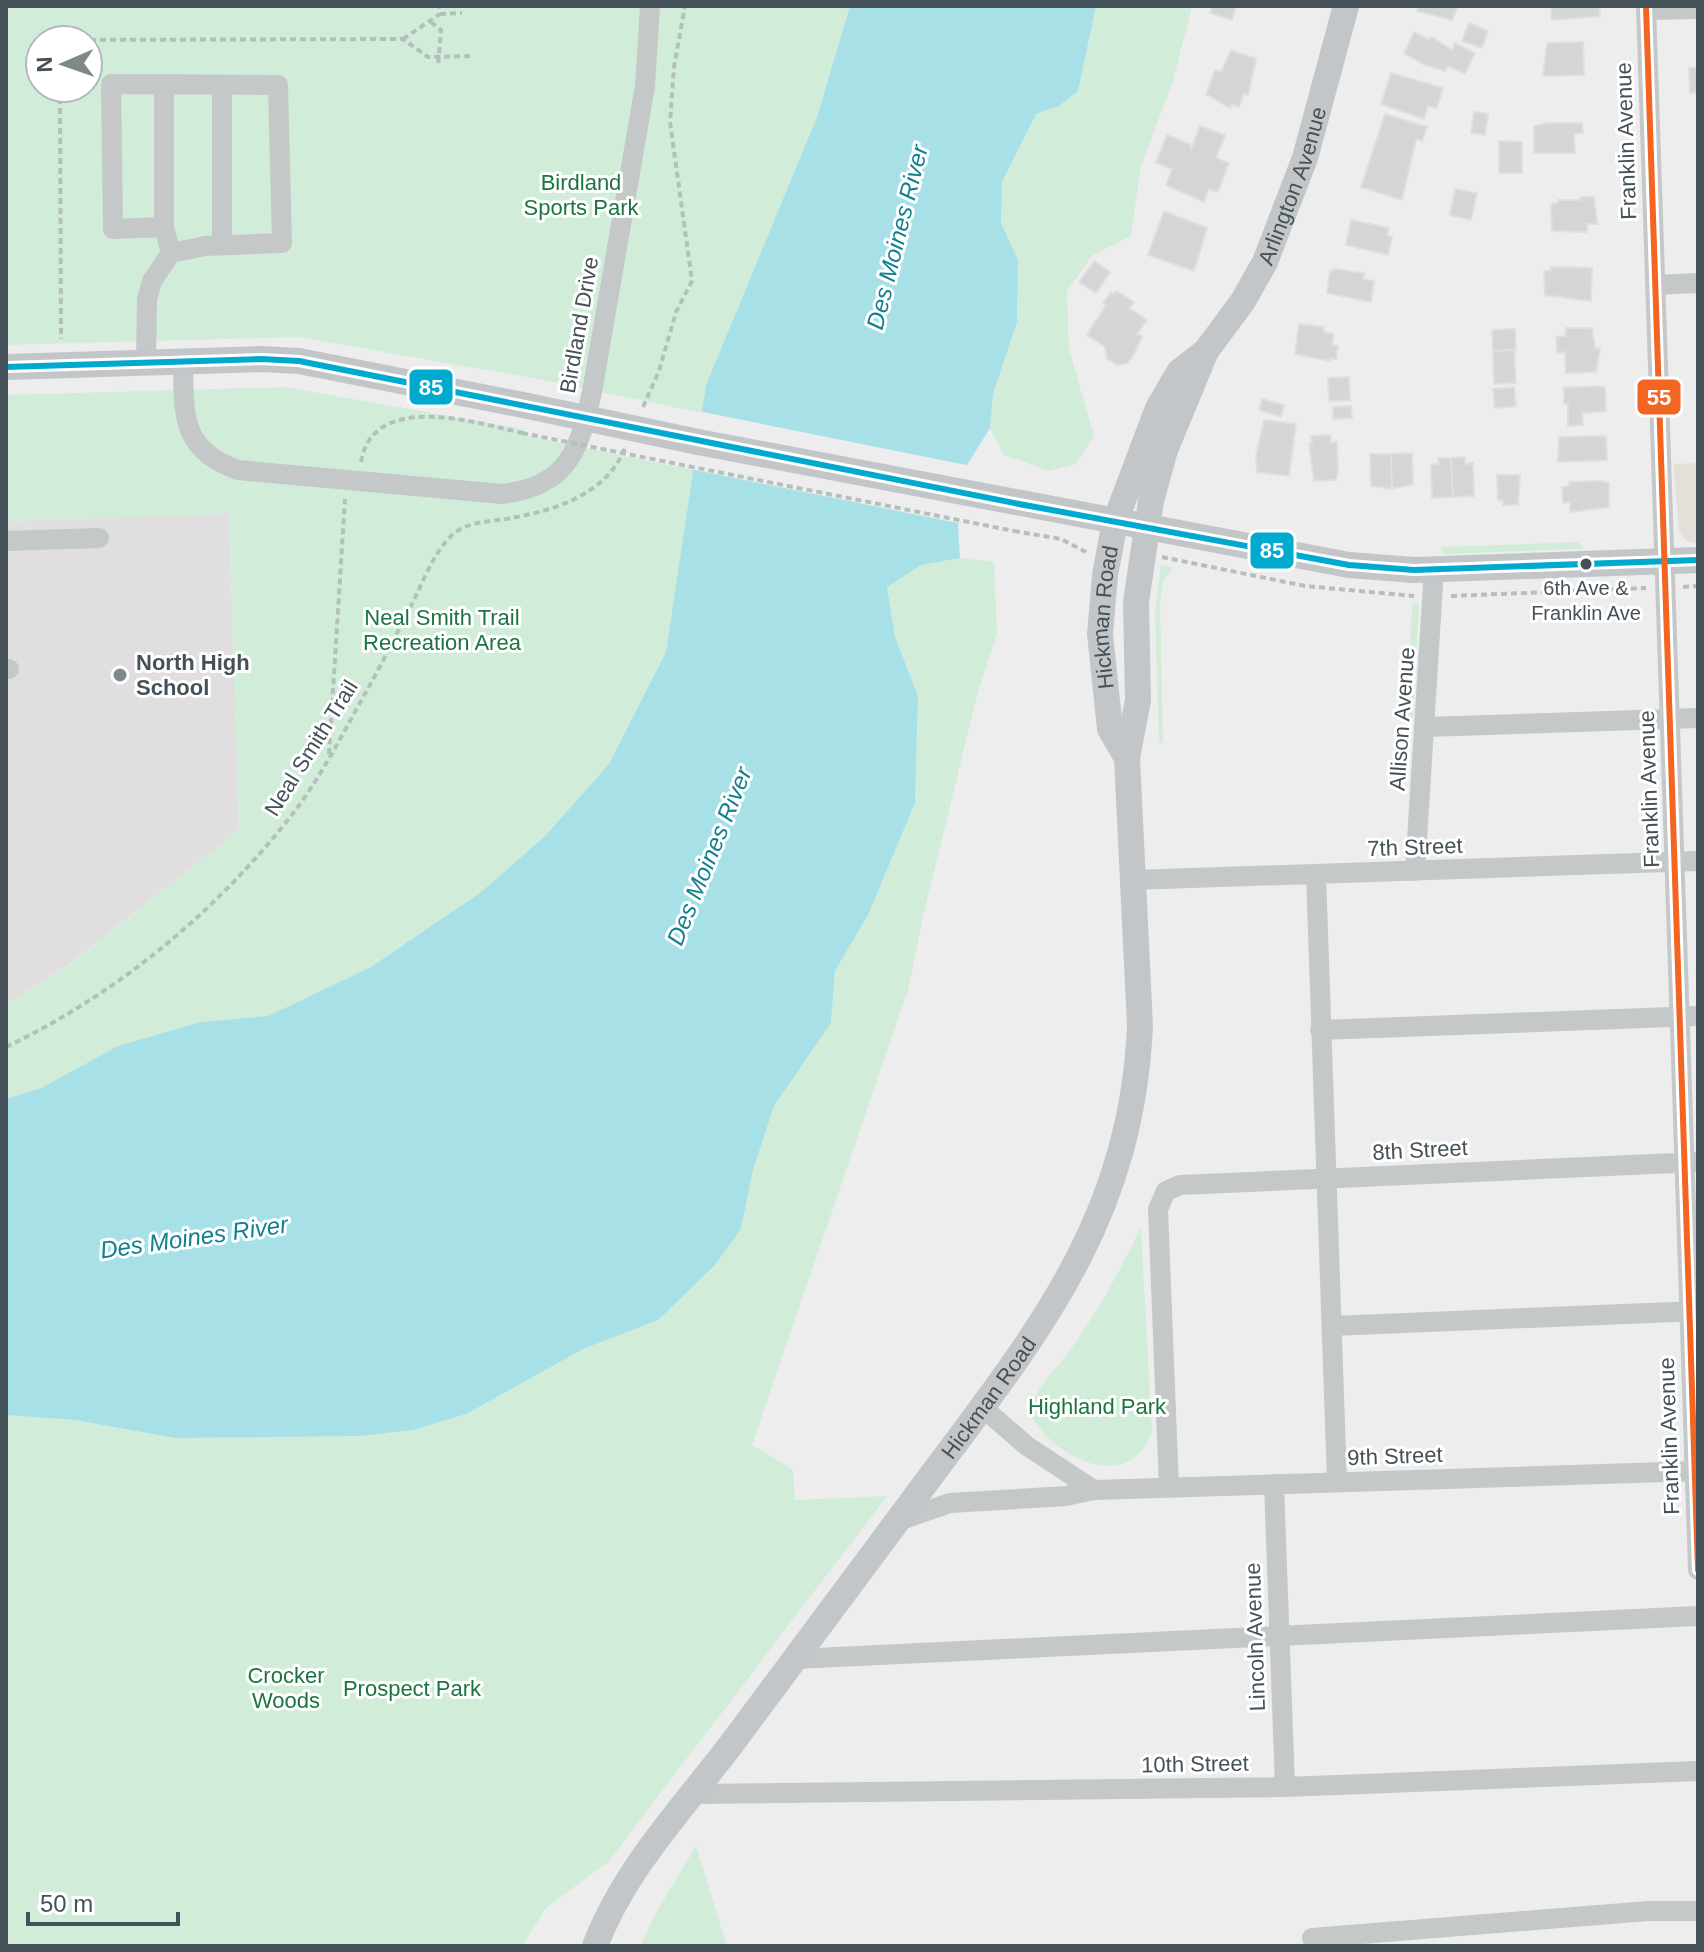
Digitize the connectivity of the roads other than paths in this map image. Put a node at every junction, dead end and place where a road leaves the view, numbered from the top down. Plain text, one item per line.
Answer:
1 (650, 6) edge
2 (1346, 6) edge
3 (1646, 8) edge
4 (1698, 9) edge
5 (164, 85) junction
6 (222, 85) junction
7 (164, 227) junction
8 (222, 245) junction
9 (171, 253) junction
10 (1698, 283) edge
11 (1655, 285) junction
12 (1206, 351) junction
13 (183, 361) junction
14 (146, 363) junction
15 (6, 367) edge
16 (1115, 522) junction
17 (1146, 528) junction
18 (99, 538) dead end
19 (6, 541) edge
20 (1698, 560) edge
21 (1663, 561) junction
22 (1434, 569) junction
23 (1698, 718) edge
24 (1671, 719) junction
25 (1426, 727) junction
26 (1127, 758) junction
27 (1698, 861) edge
28 (1675, 862) junction
29 (1415, 871) junction
30 (1316, 874) junction
31 (1133, 880) junction
32 (1689, 1017) edge
33 (1320, 1030) junction
34 (1691, 1162) edge
35 (1326, 1178) junction
36 (1694, 1311) edge
37 (1332, 1326) junction
38 (982, 1407) junction
39 (1696, 1471) edge
40 (1337, 1482) junction
41 (1274, 1484) junction
42 (1169, 1488) junction
43 (1094, 1490) junction
44 (898, 1521) junction
45 (1698, 1570) edge
46 (1698, 1616) edge
47 (1279, 1633) junction
48 (795, 1659) junction
49 (1698, 1771) edge
50 (1285, 1787) junction
51 (693, 1794) junction
52 (1698, 1911) edge
53 (1312, 1938) dead end
54 (595, 1946) edge

1 - 13 street, Birdland Drive
2 - 12 main road, Arlington Avenue
3 - 4 street
3 - 11 street, Franklin Avenue
5 - 6 street
5 - 7 street
5 - 7 street
6 - 8 street
6 - 8 street
7 - 9 street
8 - 9 street
9 - 14 street
10 - 11 street
11 - 21 street, Franklin Avenue
12 - 16 main road, Arlington Avenue
12 - 17 main road, Arlington Avenue
13 - 14 main road
13 - 16 main road, bridge
14 - 15 main road
16 - 17 main road
16 - 26 main road, Hickman Road
17 - 22 main road
17 - 26 main road, Hickman Road
18 - 19 street
20 - 21 main road
21 - 22 main road
21 - 24 street, Franklin Avenue
22 - 25 street, Allison Avenue
23 - 24 street
24 - 25 street
24 - 28 street, Franklin Avenue
25 - 29 street, Allison Avenue
26 - 31 main road, Hickman Road
27 - 28 street, 7th Street
28 - 29 street, 7th Street
28 - 32 street, Franklin Avenue
29 - 30 street, 7th Street
30 - 31 street, 7th Street
30 - 33 street
31 - 38 main road, Hickman Road
32 - 33 street
32 - 34 street, Franklin Avenue
33 - 35 street
34 - 35 street, 8th Street
34 - 36 street, Franklin Avenue
35 - 37 street
35 - 42 street, 8th Street
36 - 37 street
36 - 39 street, Franklin Avenue
37 - 40 street
38 - 43 street
38 - 44 main road, Hickman Road
39 - 40 street, 9th Street
39 - 45 street, Franklin Avenue
40 - 41 street, 9th Street
41 - 42 street, 9th Street
41 - 47 street, Lincoln Avenue
42 - 43 street, 9th Street
43 - 44 street, 9th Street
44 - 48 main road, Hickman Road
46 - 47 street
47 - 48 street
47 - 50 street, Lincoln Avenue
48 - 51 main road, Hickman Road
49 - 50 street, 10th Street
50 - 51 street, 10th Street
51 - 54 main road, Hickman Road
52 - 53 street

